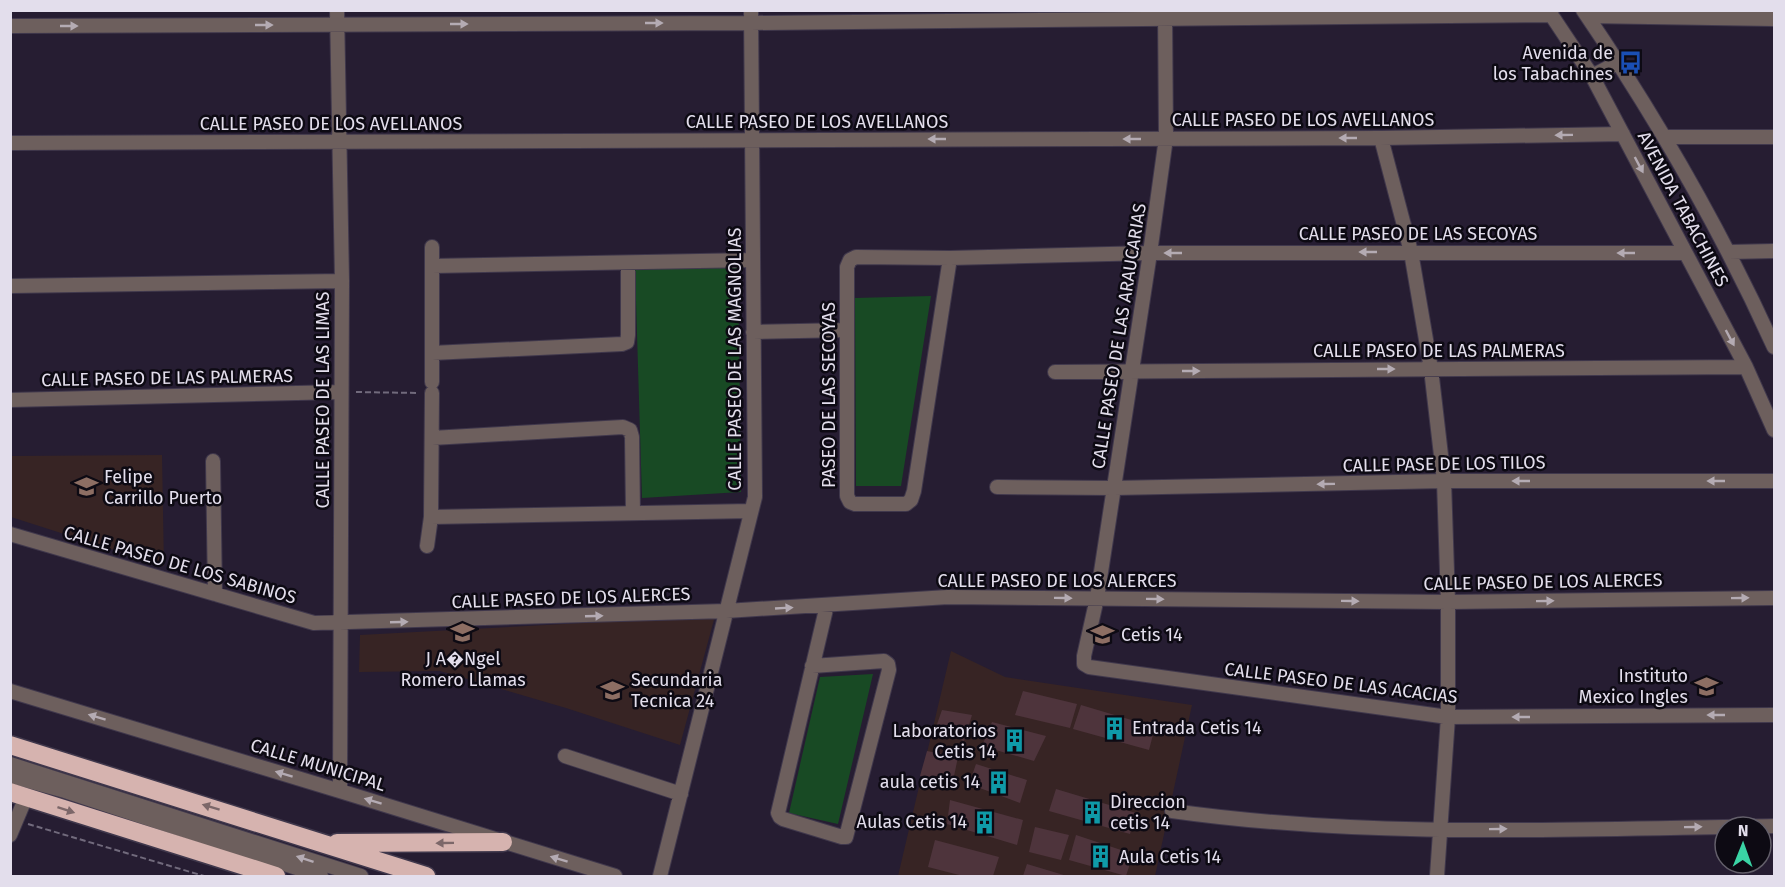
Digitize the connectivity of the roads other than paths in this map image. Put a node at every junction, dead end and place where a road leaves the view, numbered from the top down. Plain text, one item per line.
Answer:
1 (1550, 13) edge
2 (1585, 13) edge
3 (1165, 14) edge
4 (751, 17) edge
5 (337, 18) edge
6 (1774, 19) edge
7 (10, 26) edge
8 (1617, 63) junction
9 (1592, 76) junction
10 (1623, 134) junction
11 (1664, 137) junction
12 (1774, 137) edge
13 (1166, 138) junction
14 (1381, 138) junction
15 (752, 140) junction
16 (341, 141) junction
17 (10, 143) edge
18 (432, 247) dead end
19 (1774, 251) edge
20 (1410, 252) junction
21 (1728, 252) junction
22 (1150, 253) junction
23 (1685, 253) junction
24 (950, 258) junction
25 (753, 260) junction
26 (628, 263) junction
27 (432, 266) junction
28 (342, 281) junction
29 (10, 286) edge
30 (847, 330) junction
31 (753, 332) junction
32 (1774, 347) edge
33 (432, 353) junction
34 (1746, 367) junction
35 (1431, 369) junction
36 (1132, 371) junction
37 (1055, 372) dead end
38 (340, 392) junction
39 (1761, 398) junction
40 (10, 400) edge
41 (1774, 405) edge
42 (1774, 430) edge
43 (432, 438) junction
44 (213, 461) dead end
45 (1444, 481) junction
46 (1774, 481) edge
47 (997, 487) dead end
48 (1114, 488) junction
49 (751, 511) junction
50 (633, 513) junction
51 (431, 517) junction
52 (10, 534) edge
53 (427, 546) dead end
54 (215, 594) junction
55 (1096, 598) junction
56 (1774, 598) edge
57 (1448, 602) junction
58 (827, 605) junction
59 (726, 611) junction
60 (341, 623) junction
61 (1084, 664) joint
62 (812, 666) junction
63 (10, 691) edge
64 (1774, 715) edge
65 (1448, 717) junction
66 (10, 745) edge
67 (565, 756) dead end
68 (10, 764) edge
69 (10, 776) edge
70 (340, 790) junction
71 (681, 794) junction
72 (18, 795) edge
73 (1172, 811) dead end
74 (1774, 826) edge
75 (1439, 830) junction
76 (10, 835) edge
77 (503, 842) junction
78 (327, 844) junction
79 (276, 876) edge
80 (321, 876) edge
81 (361, 876) edge
82 (426, 876) edge
83 (615, 876) edge
84 (659, 876) edge
85 (1437, 876) edge

1 - 3 street
1 - 9 street, AVENIDA TABACHINES
2 - 6 street
2 - 8 street, AVENIDA TABACHINES
3 - 4 street
3 - 13 street, CALLE PASEO DE LAS ARAUCARIAS
5 -> 4 street
4 - 15 street, CALLE PASEO DE LAS MAGNOLIAS
7 -> 5 street
5 - 16 street, CALLE PASEO DE LAS LIMAS
8 - 9 street
8 - 11 street, AVENIDA TABACHINES
9 - 10 street, AVENIDA TABACHINES
10 -> 14 street, CALLE PASEO DE LOS AVELLANOS
10 -> 23 street, AVENIDA TABACHINES
11 - 12 street
11 - 21 street, AVENIDA TABACHINES
14 -> 13 street, CALLE PASEO DE LOS AVELLANOS
13 -> 15 street, CALLE PASEO DE LOS AVELLANOS
13 - 22 street, CALLE PASEO DE LAS ARAUCARIAS
14 - 20 street
15 - 16 street, CALLE PASEO DE LOS AVELLANOS
15 - 25 street, CALLE PASEO DE LAS MAGNOLIAS
16 - 17 street, CALLE PASEO DE LOS AVELLANOS
16 - 28 street, CALLE PASEO DE LAS LIMAS
18 - 27 street
19 - 21 street
20 -> 22 street, CALLE PASEO DE LAS SECOYAS
23 -> 20 street, CALLE PASEO DE LAS SECOYAS
20 - 35 street
21 - 32 street, AVENIDA TABACHINES
22 - 24 street, PASEO DE LAS SECOYAS
22 - 36 street, CALLE PASEO DE LAS ARAUCARIAS
23 -> 34 street, AVENIDA TABACHINES
24 - 30 street, PASEO DE LAS SECOYAS
24 - 30 street, PASEO DE LAS SECOYAS
25 - 26 street
25 - 31 street, CALLE PASEO DE LAS MAGNOLIAS
26 - 27 street
26 - 33 street
27 - 33 street
28 - 29 street
28 - 38 street, CALLE PASEO DE LAS LIMAS
30 - 31 street
31 - 49 street, CALLE PASEO DE LAS MAGNOLIAS
33 - 43 street
34 - 35 street, CALLE PASEO DE LAS PALMERAS
34 - 39 street, AVENIDA TABACHINES
36 -> 35 street, CALLE PASEO DE LAS PALMERAS
35 - 45 street
36 - 37 street, CALLE PASEO DE LAS PALMERAS
36 - 48 street, CALLE PASEO DE LAS ARAUCARIAS
38 - 40 street, CALLE PASEO DE LAS PALMERAS
38 - 60 street, CALLE PASEO DE LAS LIMAS
39 - 41 street
39 - 42 street, AVENIDA TABACHINES
43 - 50 street
43 - 51 street
44 - 54 street
46 -> 45 street, CALLE PASE DE LOS TILOS
45 -> 48 street, CALLE PASE DE LOS TILOS
45 - 57 street
47 - 48 street, CALLE PASE DE LOS TILOS
48 - 55 street, CALLE PASEO DE LAS ARAUCARIAS
49 - 50 street
49 - 59 street, CALLE PASEO DE LAS MAGNOLIAS
50 - 51 street
51 - 53 street
52 - 54 street, CALLE PASEO DE LOS SABINOS
54 - 60 street, CALLE PASEO DE LOS SABINOS
55 -> 57 street, CALLE PASEO DE LOS ALERCES
58 -> 55 street, CALLE PASEO DE LOS ALERCES
55 - 61 street, CALLE PASEO DE LAS ARAUCARIAS
57 -> 56 street, CALLE PASEO DE LOS ALERCES
57 - 65 street
59 -> 58 street, CALLE PASEO DE LOS ALERCES
58 - 62 street
60 -> 59 street, CALLE PASEO DE LOS ALERCES
59 - 71 street, CALLE PASEO DE LAS MAGNOLIAS
60 - 70 street, CALLE PASEO DE LAS LIMAS
61 - 65 street, CALLE PASEO DE LAS ACACIAS
62 - 62 street
70 -> 63 street, CALLE MUNICIPAL
64 -> 65 street, CALLE PASEO DE LAS ACACIAS
65 - 75 street
78 -> 66 highway
67 - 71 street
81 -> 68 street
69 - 80 street
77 -> 70 street, CALLE MUNICIPAL
71 - 84 street, CALLE PASEO DE LAS MAGNOLIAS
72 - 76 street
72 -> 79 highway
73 - 75 street
75 -> 74 street
75 - 85 street
77 -> 78 highway
83 -> 77 street, CALLE MUNICIPAL
78 - 82 highway

